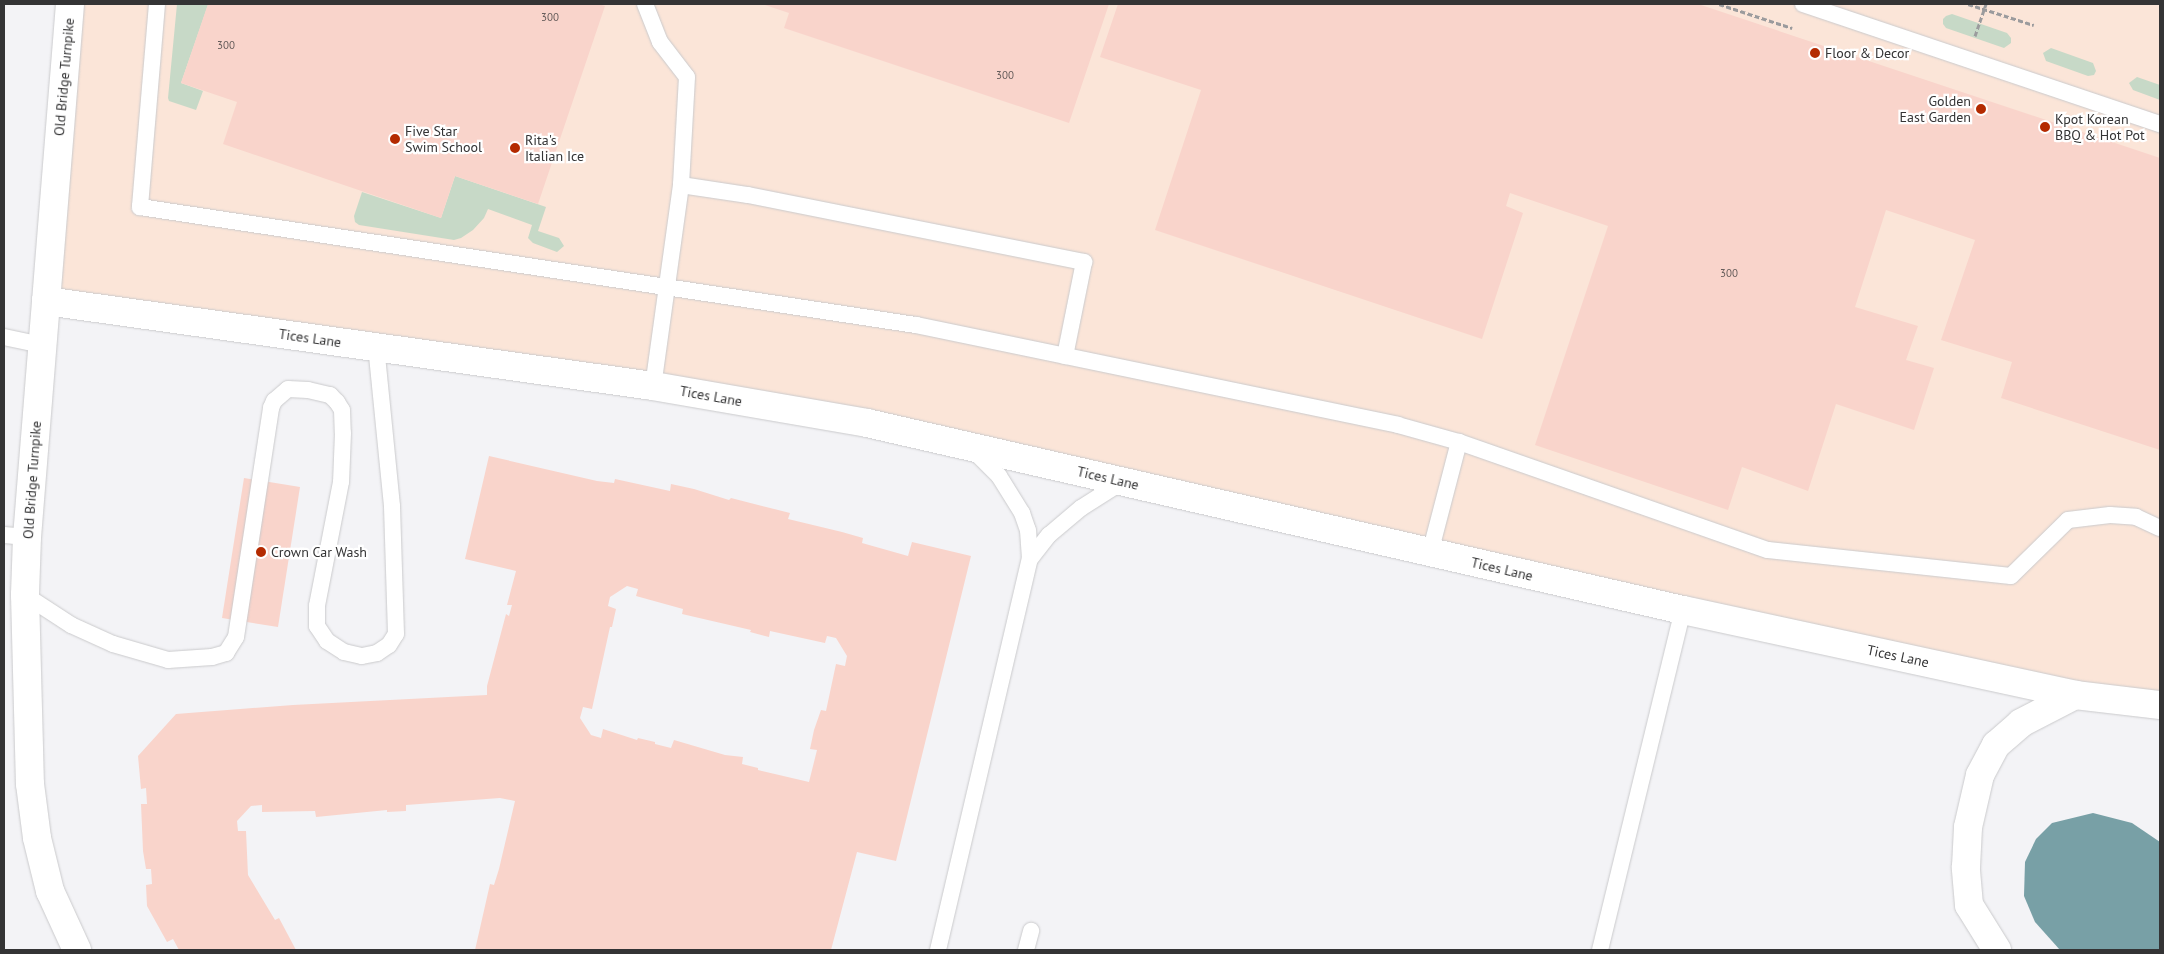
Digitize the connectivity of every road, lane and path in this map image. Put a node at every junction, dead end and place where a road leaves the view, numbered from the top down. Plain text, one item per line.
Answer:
1 (70, 4) edge
2 (157, 4) edge
3 (645, 4) edge
4 (1803, 4) edge
5 (1968, 4) edge
6 (1986, 4) edge
7 (1984, 9) junction
8 (2034, 26) dead end
9 (1975, 37) dead end
10 (2160, 124) edge
11 (681, 185) junction
12 (666, 287) junction
13 (46, 301) junction
14 (4, 337) edge
15 (42, 345) junction
16 (376, 347) junction
17 (1065, 356) junction
18 (653, 386) junction
19 (1459, 442) junction
20 (970, 447) junction
21 (1122, 482) junction
22 (2160, 528) edge
23 (15, 536) edge
24 (1430, 552) junction
25 (1030, 559) junction
26 (25, 595) junction
27 (1683, 610) junction
28 (2075, 695) junction
29 (2160, 705) edge
30 (1031, 931) dead end
31 (77, 950) edge
32 (938, 950) edge
33 (1026, 950) edge
34 (1600, 950) edge
35 (1997, 950) edge

1 - 13 main road, Old Bridge Turnpike
2 - 12 lane
3 - 11 lane
4 - 10 lane
5 - 7 path
6 - 7 path
7 - 8 path
7 - 9 path
11 - 12 lane
11 - 17 lane
12 - 17 lane
12 - 18 lane
13 - 15 main road, Old Bridge Turnpike
13 - 16 main road, Tices Lane
14 - 15 lane
15 - 23 main road, Old Bridge Turnpike
16 - 18 main road, Tices Lane
16 - 26 lane
17 - 19 lane
18 - 20 main road, Tices Lane
19 - 22 lane
19 - 24 lane
20 - 21 main road, Tices Lane
20 - 25 lane
21 - 24 main road, Tices Lane
21 - 25 lane
23 - 26 main road, Old Bridge Turnpike
24 - 27 main road, Tices Lane
25 - 32 lane
26 - 31 main road, Old Bridge Turnpike
27 - 28 main road, Tices Lane
27 - 34 lane
28 - 29 main road, Tices Lane
28 - 35 main road
30 - 33 lane

